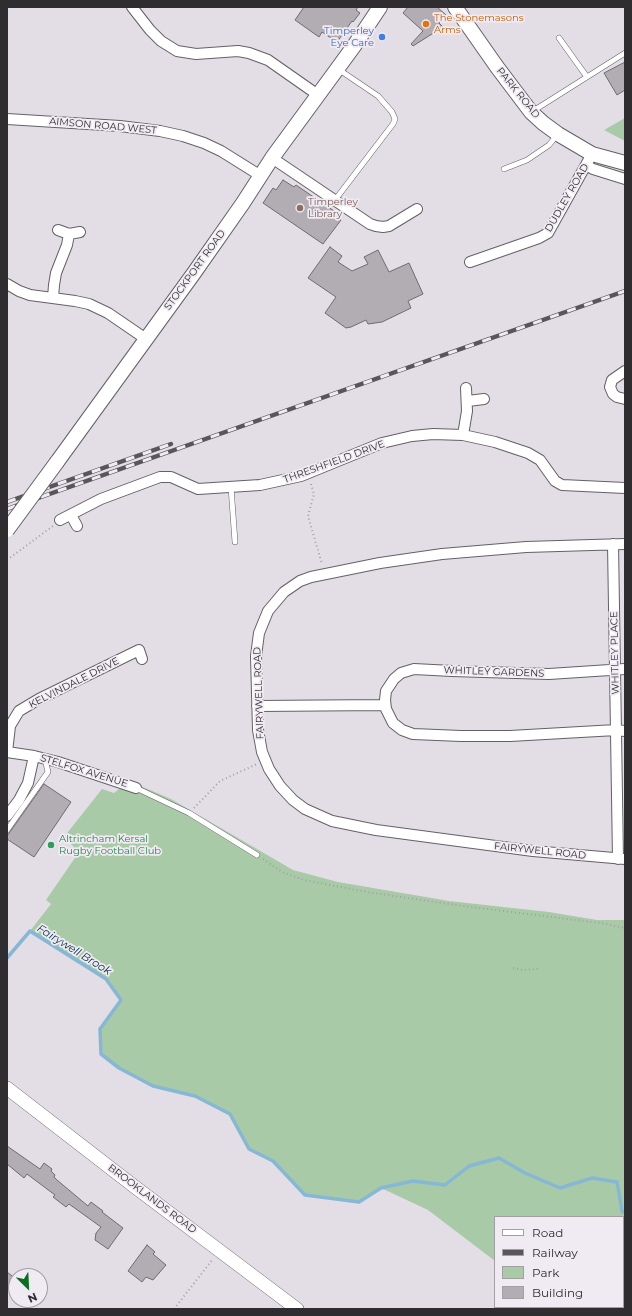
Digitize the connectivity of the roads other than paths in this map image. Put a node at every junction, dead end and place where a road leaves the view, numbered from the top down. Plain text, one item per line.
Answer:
1 (132, 7) edge
2 (380, 7) edge
3 (455, 7) edge
4 (560, 38) dead end
5 (625, 53) edge
6 (338, 69) junction
7 (587, 77) junction
8 (318, 96) junction
9 (531, 112) junction
10 (7, 119) edge
11 (558, 134) junction
12 (272, 158) junction
13 (589, 159) junction
14 (625, 163) edge
15 (504, 169) dead end
16 (260, 176) junction
17 (625, 179) edge
18 (335, 201) junction
19 (417, 209) dead end
20 (58, 230) dead end
21 (80, 232) dead end
22 (69, 234) junction
23 (470, 262) dead end
24 (7, 284) edge
25 (53, 298) junction
26 (146, 339) junction
27 (625, 371) edge
28 (466, 388) dead end
29 (625, 398) edge
30 (484, 399) dead end
31 (468, 401) junction
32 (463, 435) junction
33 (231, 488) junction
34 (625, 488) edge
35 (71, 514) junction
36 (60, 520) road end
37 (77, 526) dead end
38 (7, 530) edge
39 (235, 542) dead end
40 (613, 544) junction
41 (625, 544) edge
42 (142, 659) dead end
43 (620, 669) edge
44 (385, 705) junction
45 (257, 706) junction
46 (621, 731) edge
47 (7, 752) edge
48 (34, 756) junction
49 (45, 759) junction
50 (136, 788) joint
51 (7, 816) edge
52 (7, 830) edge
53 (257, 855) road end
54 (621, 859) edge
55 (7, 1088) edge
56 (298, 1309) edge

1 - 8 street
2 - 6 main road, STOCKPORT ROAD
3 - 9 main road, PARK ROAD
4 - 7 lane
5 - 7 lane
6 - 8 main road, STOCKPORT ROAD
6 - 18 lane
7 - 9 lane
8 - 12 main road, STOCKPORT ROAD
9 - 11 main road, PARK ROAD
10 - 16 street, AIMSON ROAD WEST
11 - 13 main road, PARK ROAD
11 - 15 lane
12 - 16 main road, STOCKPORT ROAD
12 - 18 street
13 - 14 main road, PARK ROAD
13 - 17 street, PARK ROAD
13 - 23 street, DUDLEY ROAD
16 - 26 main road, STOCKPORT ROAD
18 - 19 street
20 - 22 street
21 - 22 street
22 - 25 street
24 - 25 street
25 - 26 street
26 - 38 main road, STOCKPORT ROAD, bridge
27 - 29 street
28 - 31 street
30 - 31 street
31 - 32 street
32 - 33 street, THRESHFIELD DRIVE
32 - 34 street, THRESHFIELD DRIVE
33 - 35 street, THRESHFIELD DRIVE
33 - 39 lane
35 - 36 street, THRESHFIELD DRIVE
35 - 37 street
40 - 41 street, FAIRYWELL ROAD
40 - 43 street, WHITLEY PLACE
40 - 45 street, FAIRYWELL ROAD
42 - 47 street, KELVINDALE DRIVE
43 - 44 street, WHITLEY GARDENS
43 - 46 street, WHITLEY PLACE
44 - 45 street
44 - 46 street
45 - 54 street, FAIRYWELL ROAD
46 - 54 street, WHITLEY PLACE
47 - 48 street, STELFOX AVENUE
48 - 49 street, STELFOX AVENUE
48 - 51 street
49 - 50 street, STELFOX AVENUE
49 - 52 lane
50 - 53 lane
55 - 56 street, BROOKLANDS ROAD

